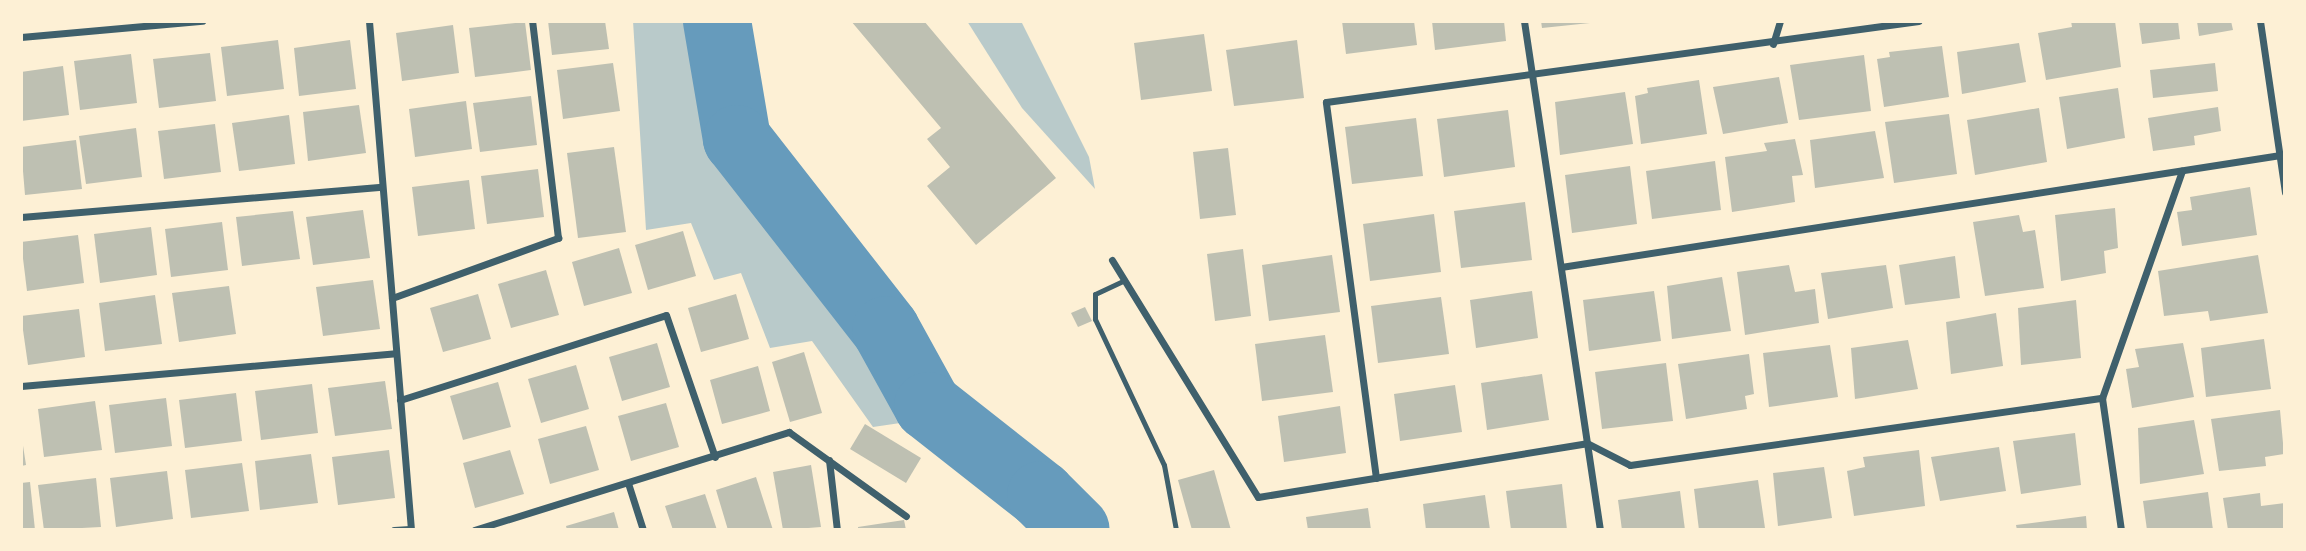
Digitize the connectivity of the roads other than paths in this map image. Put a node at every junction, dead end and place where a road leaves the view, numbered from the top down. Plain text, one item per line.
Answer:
1 (202, 21) edge
2 (369, 21) edge
3 (532, 21) edge
4 (1524, 21) edge
5 (1780, 21) edge
6 (1918, 21) edge
7 (2260, 21) edge
8 (21, 37) edge
9 (1773, 44) junction
10 (1532, 75) junction
11 (2280, 155) junction
12 (2182, 172) junction
13 (382, 187) junction
14 (2285, 192) edge
15 (21, 217) edge
16 (1112, 260) dead end
17 (1561, 267) junction
18 (1125, 280) junction
19 (392, 298) junction
20 (396, 353) junction
21 (21, 386) edge
22 (2102, 398) junction
23 (400, 400) junction
24 (1587, 443) junction
25 (715, 457) junction
26 (829, 460) junction
27 (1376, 478) junction
28 (628, 483) junction
29 (906, 516) dead end
30 (410, 529) edge
31 (394, 530) edge
32 (474, 530) edge
33 (643, 530) edge
34 (837, 530) edge
35 (1176, 530) edge
36 (1600, 530) edge
37 (2120, 530) edge

1 - 8 street
2 - 13 street
3 - 19 street
4 - 10 street
5 - 9 street
6 - 9 street
7 - 11 street
9 - 10 street
10 - 17 street
10 - 27 street
11 - 12 street
11 - 14 street
12 - 17 street
12 - 22 street
13 - 15 street
13 - 19 street
16 - 18 street
17 - 24 street
18 - 27 street
18 - 35 lane
19 - 20 street
20 - 21 street
20 - 23 street
22 - 24 street
22 - 37 street
23 - 25 street
23 - 30 street
24 - 27 street
24 - 36 street
25 - 26 street
25 - 28 street
26 - 29 street
26 - 34 street
28 - 32 street
28 - 33 street
30 - 31 street

